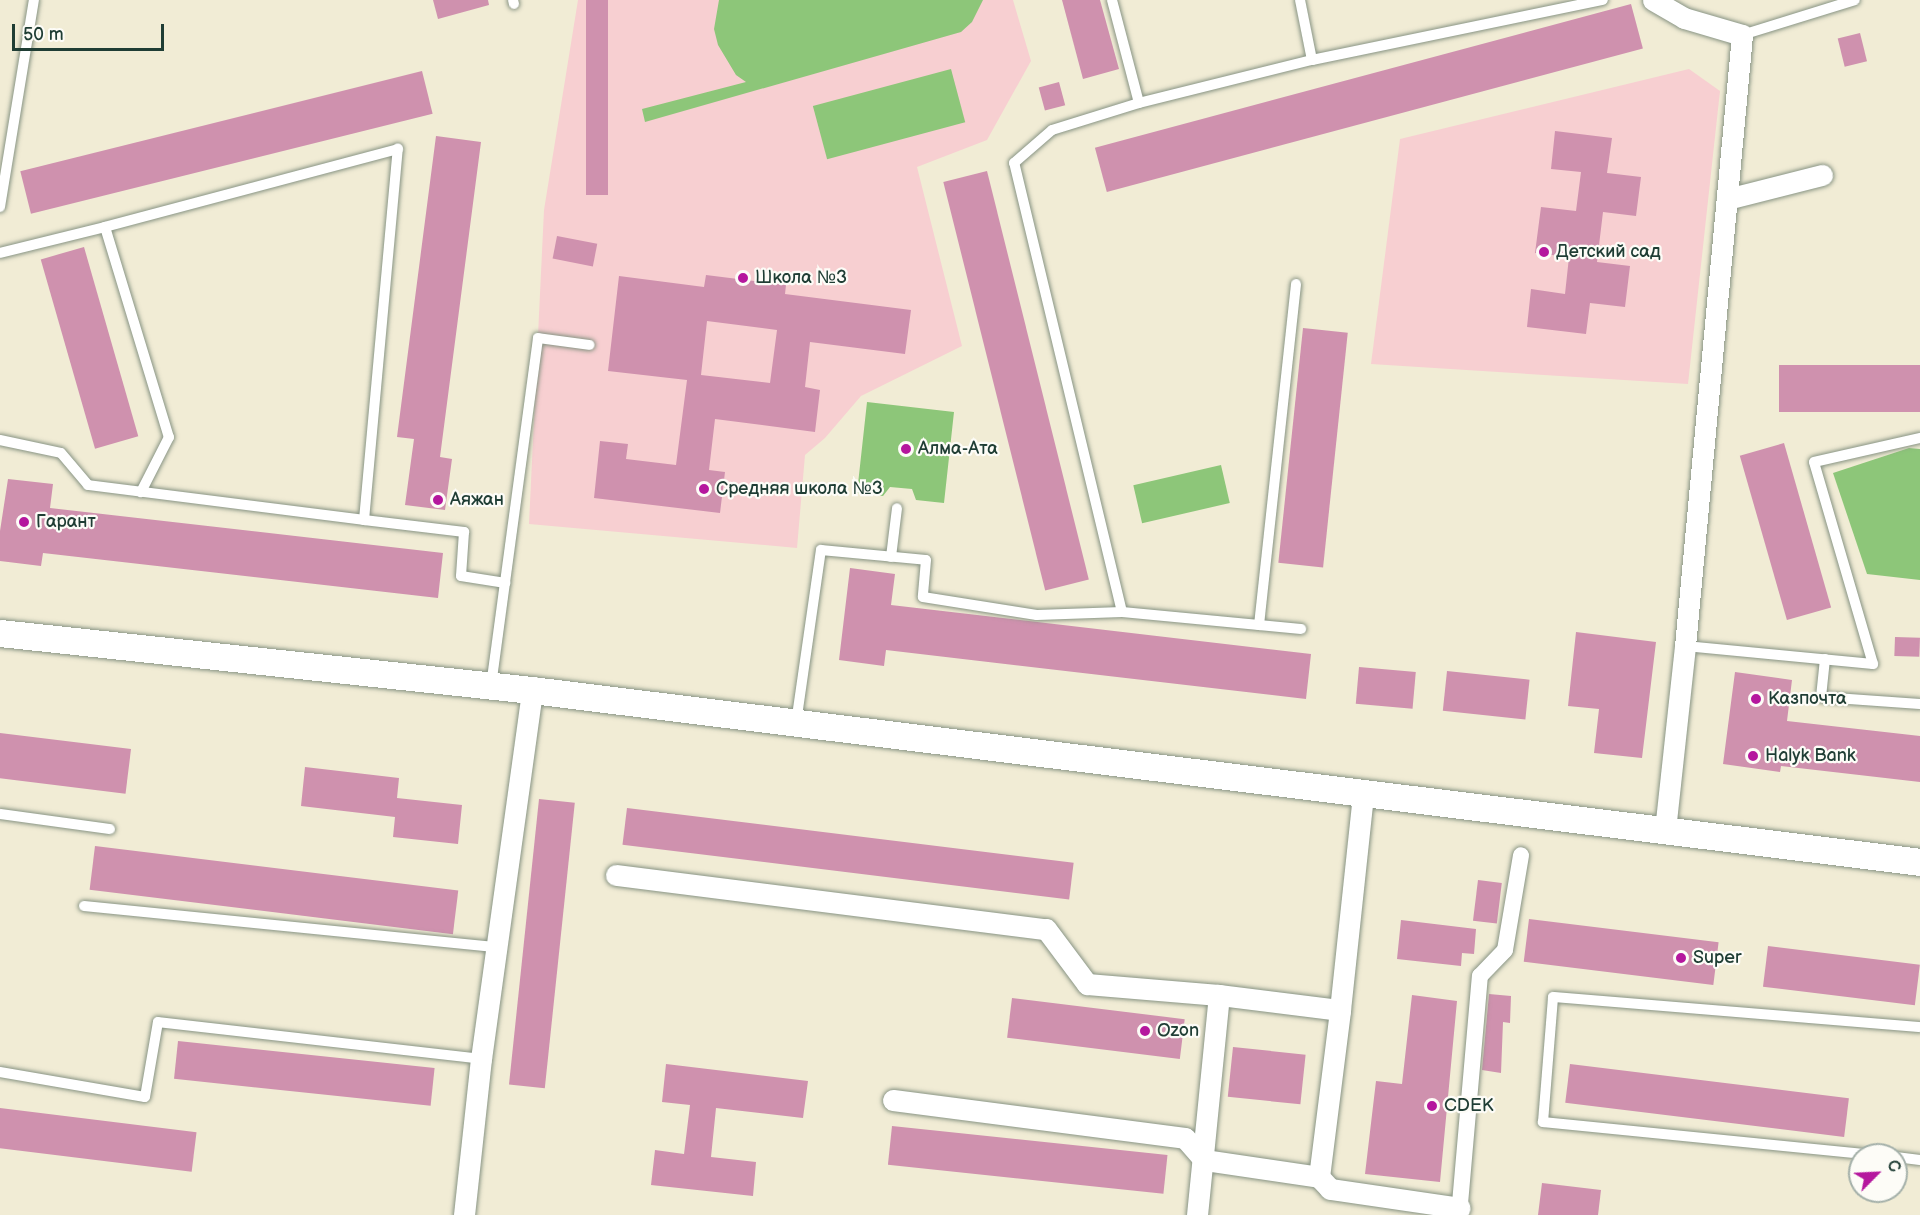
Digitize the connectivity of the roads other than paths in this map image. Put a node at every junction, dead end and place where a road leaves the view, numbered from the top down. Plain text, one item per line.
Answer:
1 (34, 0) edge
2 (1112, 0) edge
3 (1300, 0) edge
4 (1603, 0) edge
5 (1653, 0) edge
6 (1855, 0) edge
7 (1742, 35) junction
8 (1311, 60) junction
9 (1139, 103) junction
10 (1822, 175) dead end
11 (1727, 199) junction
12 (0, 207) edge
13 (105, 227) junction
14 (0, 253) edge
15 (1296, 284) dead end
16 (590, 345) dead end
17 (1920, 438) edge
18 (0, 440) edge
19 (141, 492) junction
20 (897, 508) dead end
21 (364, 520) junction
22 (891, 557) junction
23 (505, 583) junction
24 (1122, 612) junction
25 (1259, 625) junction
26 (1302, 629) dead end
27 (0, 633) edge
28 (1685, 646) junction
29 (1825, 659) junction
30 (491, 686) junction
31 (532, 690) junction
32 (1920, 704) edge
33 (796, 724) junction
34 (1363, 793) junction
35 (0, 814) edge
36 (110, 829) dead end
37 (1665, 830) junction
38 (1521, 855) dead end
39 (1920, 862) edge
40 (616, 875) dead end
41 (84, 906) dead end
42 (497, 947) junction
43 (1219, 995) junction
44 (1340, 1010) junction
45 (1920, 1027) edge
46 (481, 1059) junction
47 (0, 1072) edge
48 (893, 1100) dead end
49 (1848, 1152) edge
50 (1204, 1160) junction
51 (1319, 1177) junction
52 (1459, 1211) edge
53 (465, 1215) edge
54 (1197, 1215) edge

1 - 12 lane
2 - 9 lane
3 - 8 lane
4 - 8 lane
5 - 7 street
6 - 7 lane
7 - 11 street
8 - 9 lane
9 - 24 lane
10 - 11 street
11 - 28 street
13 - 14 lane
13 - 19 lane
13 - 21 lane
15 - 25 lane
16 - 23 lane
17 - 29 lane
18 - 19 lane
19 - 21 lane
20 - 22 lane
21 - 23 lane
22 - 24 lane
22 - 33 lane
23 - 30 lane
24 - 25 lane
25 - 26 lane
27 - 30 street
28 - 29 lane
28 - 37 street
29 - 32 lane
30 - 31 street
31 - 33 street
31 - 42 street
33 - 34 street
34 - 37 street
34 - 44 street
35 - 36 lane
37 - 39 street
38 - 52 street
40 - 43 street
41 - 42 lane
42 - 46 street
43 - 44 street
43 - 50 street
44 - 51 street
45 - 49 lane
46 - 47 lane
46 - 53 street
48 - 50 street
50 - 51 street
50 - 54 street
51 - 52 street

